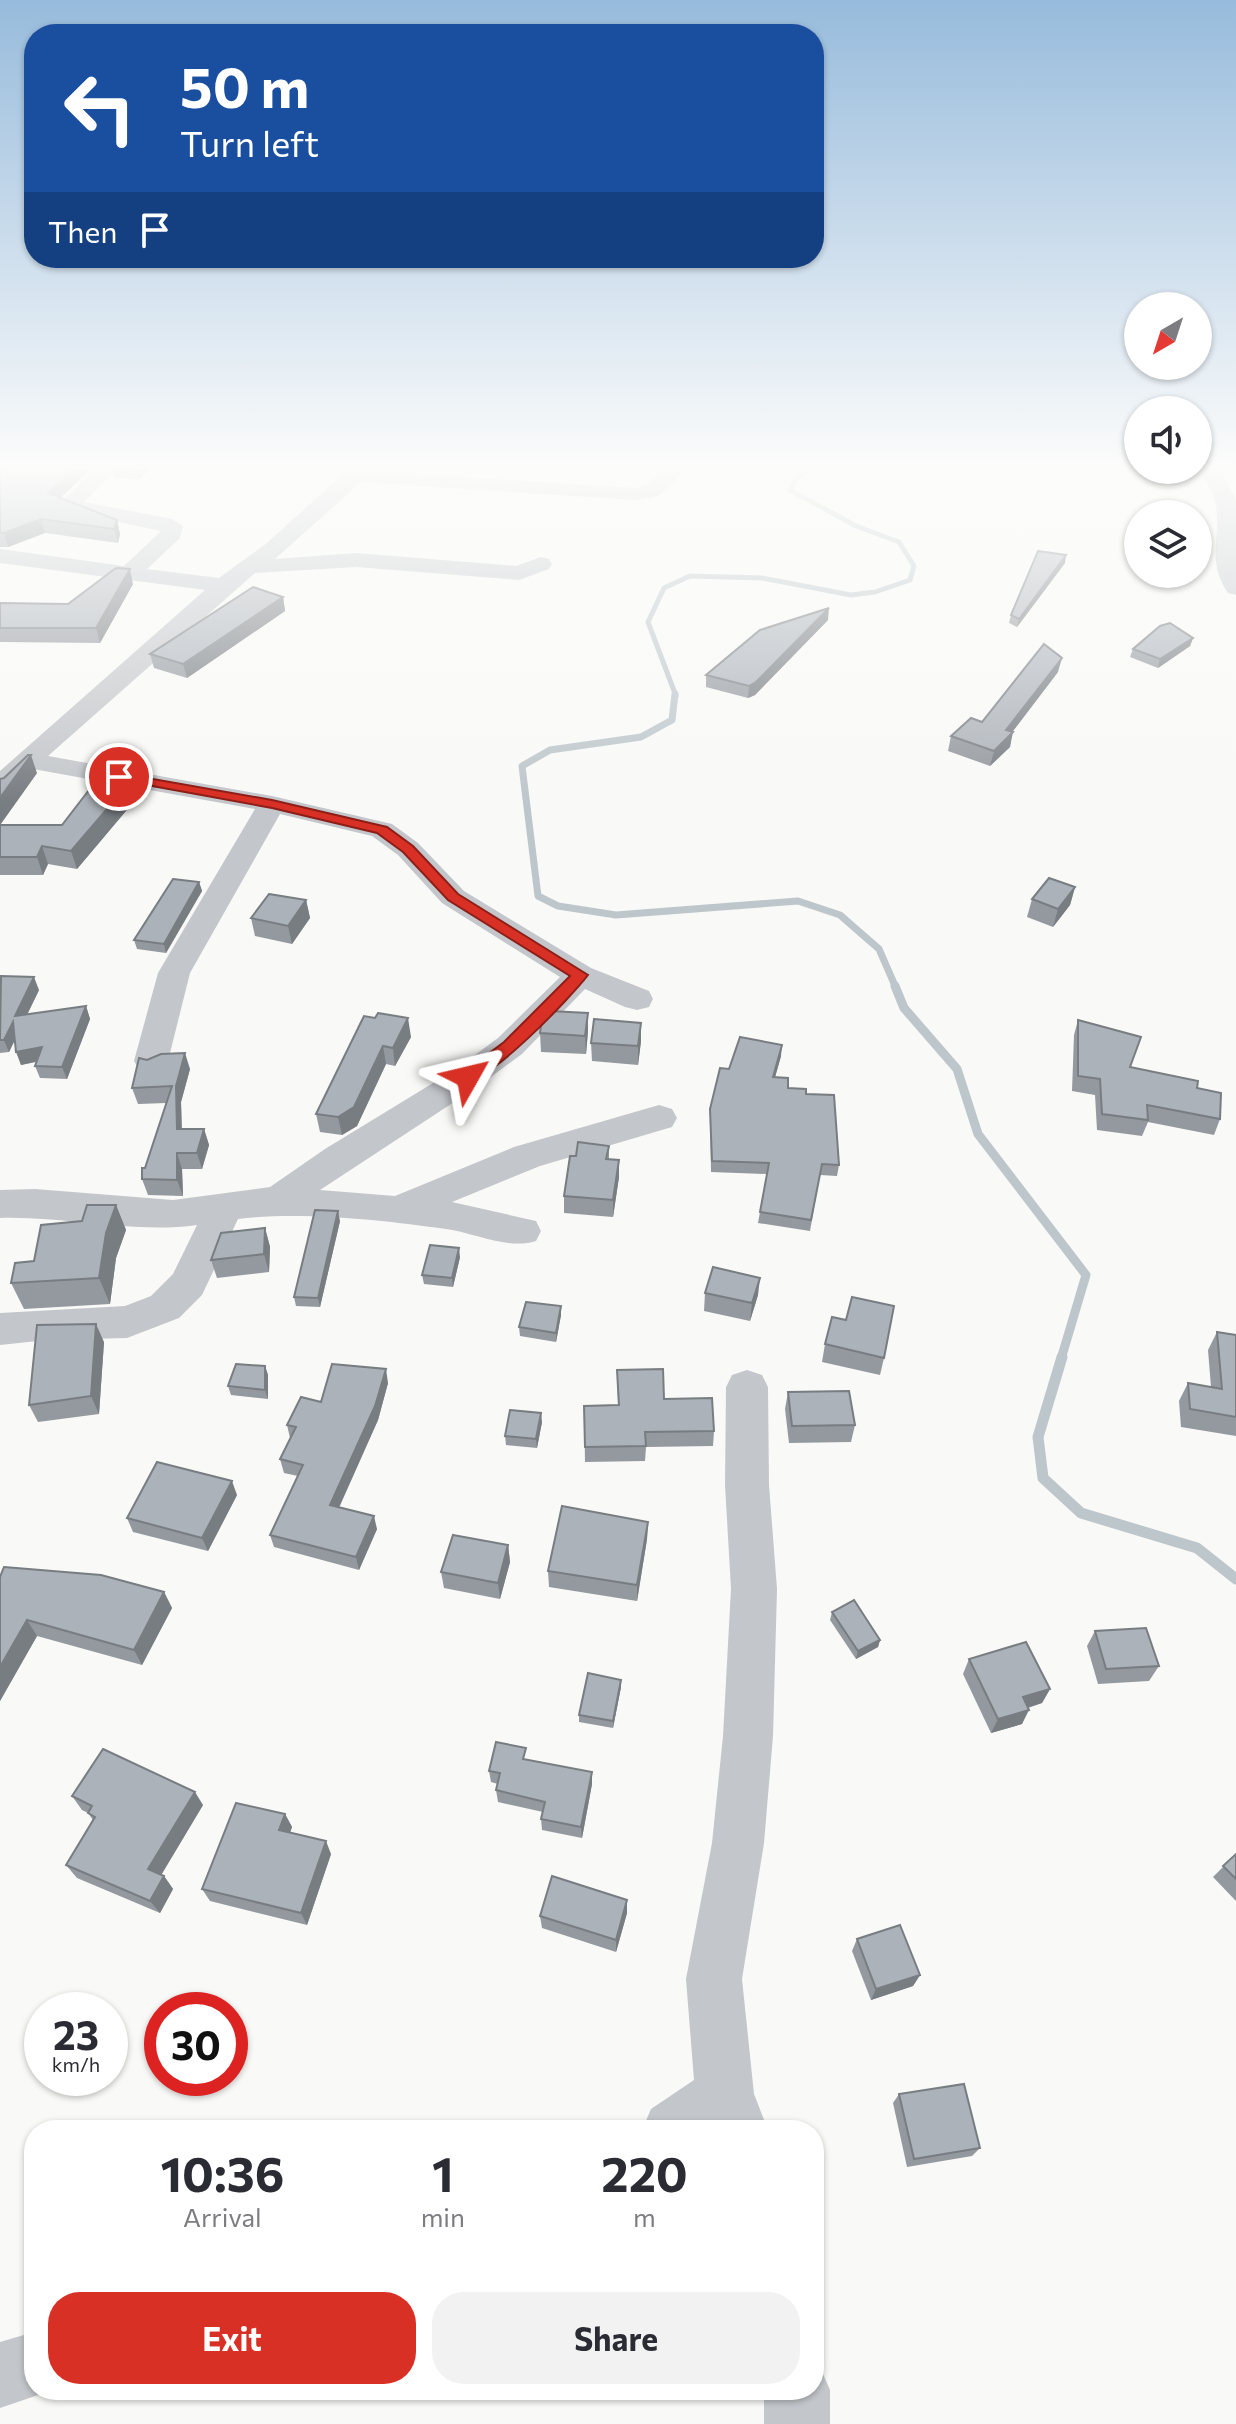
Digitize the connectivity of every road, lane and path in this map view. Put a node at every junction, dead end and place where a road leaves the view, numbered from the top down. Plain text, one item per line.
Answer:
1 (162, 578) edge
2 (235, 578) edge
3 (224, 586) junction
4 (27, 760) junction
5 (0, 787) edge
6 (272, 804) junction
7 (580, 975) junction
8 (637, 999) dead end
9 (151, 1061) edge
10 (659, 1118) dead end
11 (279, 1200) junction
12 (0, 1204) edge
13 (224, 1209) junction
14 (401, 1210) junction
15 (522, 1231) dead end
16 (0, 1329) edge
17 (747, 1387) dead end
18 (732, 2112) edge
19 (705, 2120) edge
20 (24, 2368) edge
21 (0, 2375) edge
22 (797, 2400) edge
23 (797, 2424) edge

1 - 3 street
2 - 3 street
3 - 4 street
4 - 5 street
4 - 6 street
6 - 7 street
6 - 9 street
7 - 8 street
7 - 11 street
10 - 14 street
11 - 13 street
11 - 14 street
12 - 13 street
13 - 16 street
14 - 15 street
17 - 18 street
18 - 19 street
20 - 21 street
22 - 23 street

